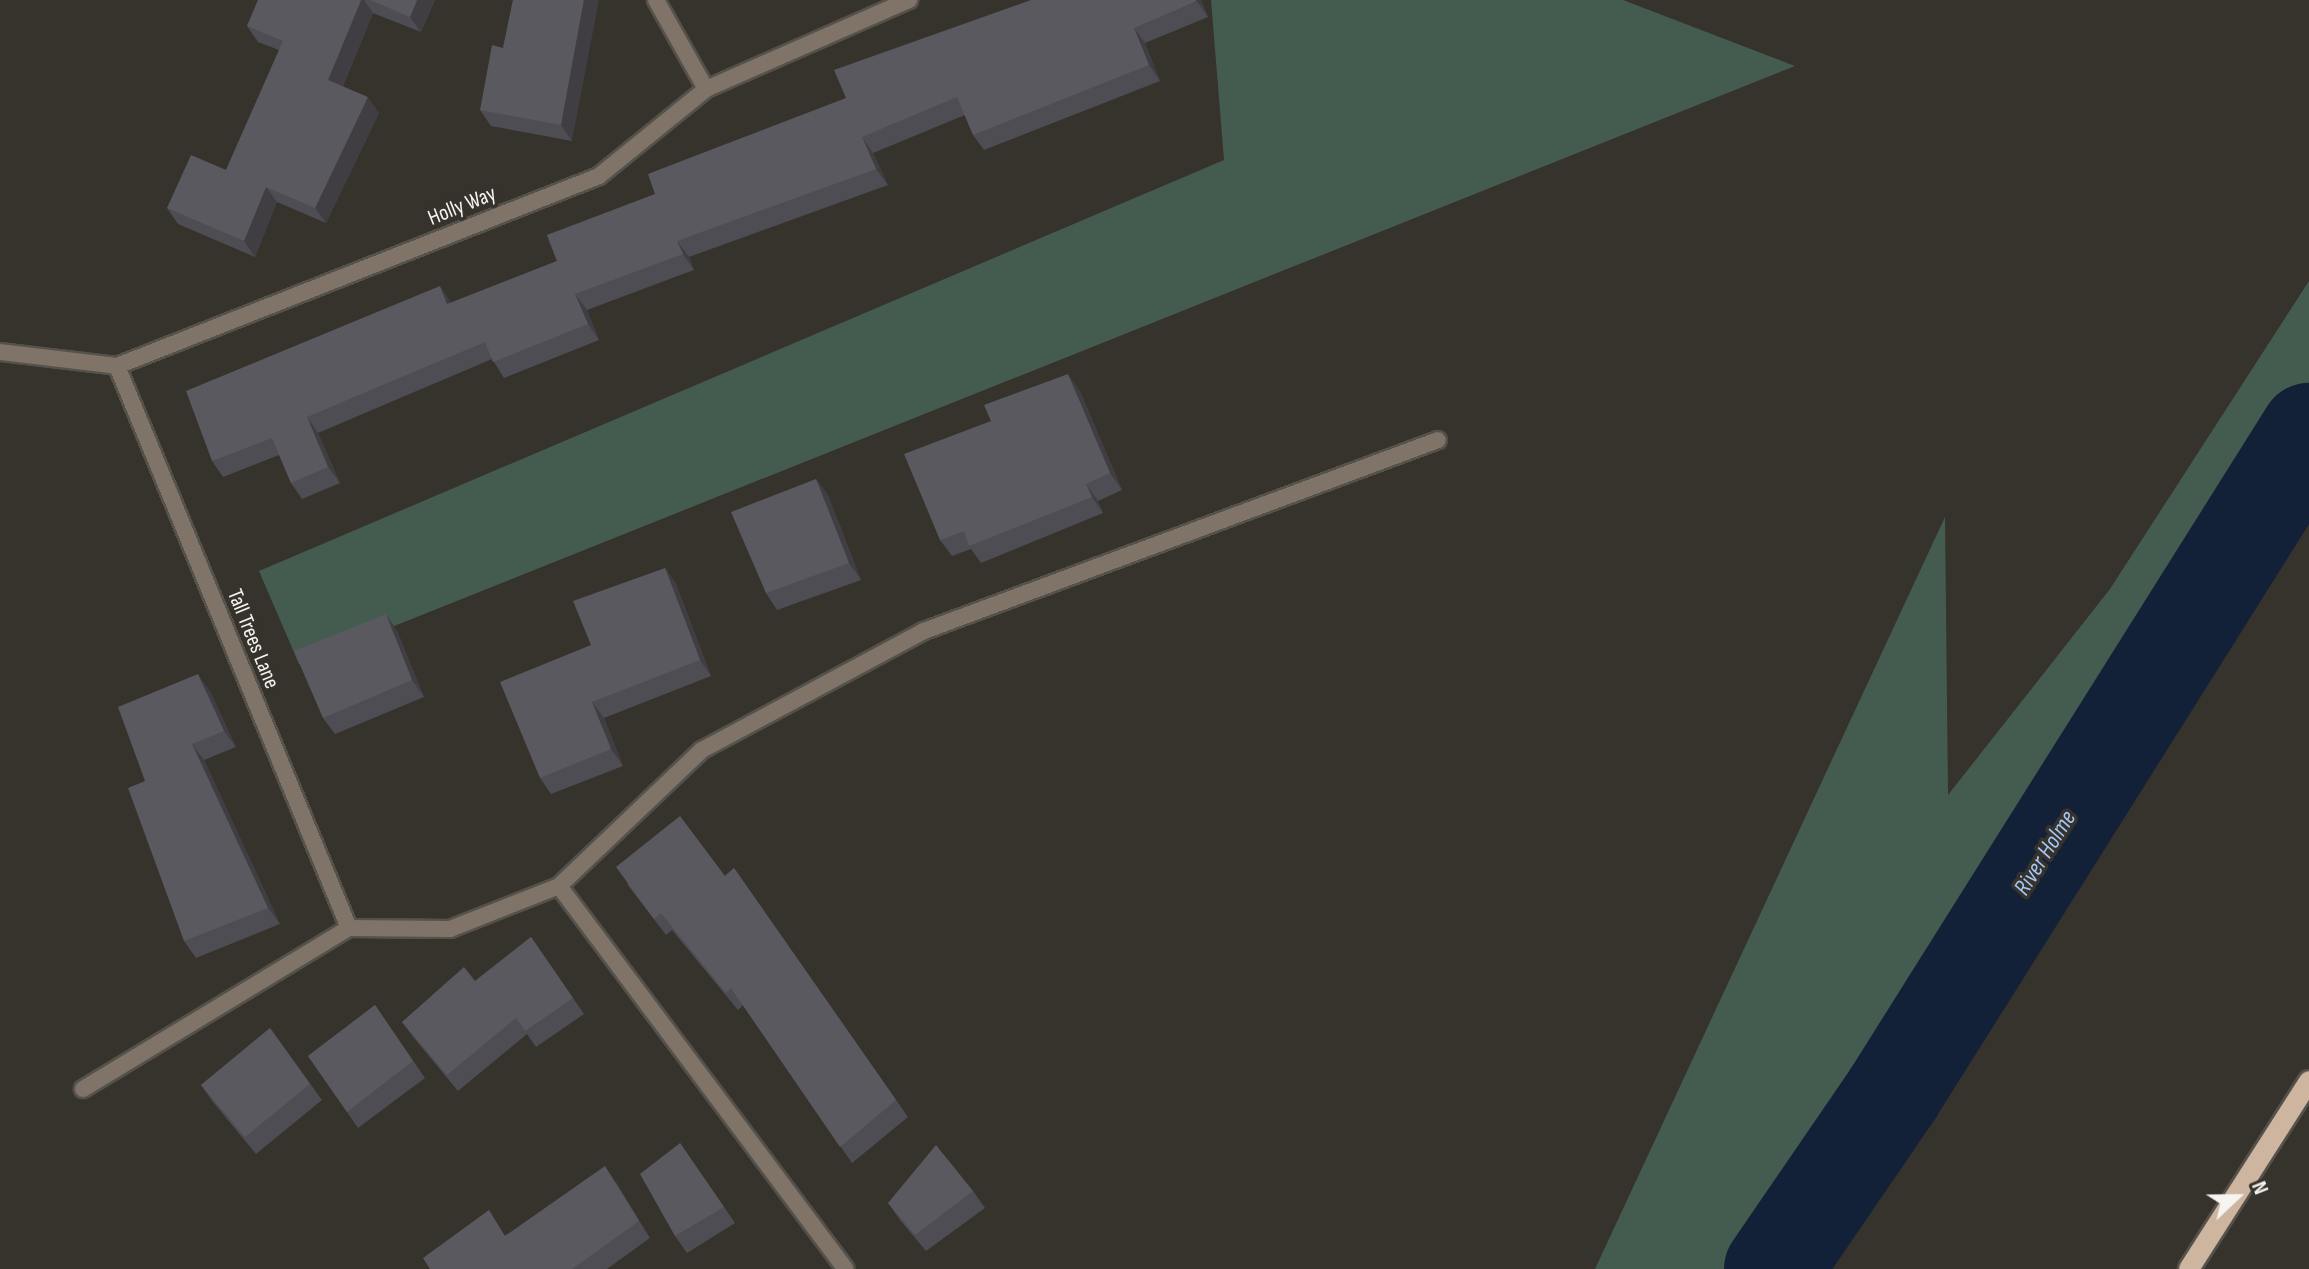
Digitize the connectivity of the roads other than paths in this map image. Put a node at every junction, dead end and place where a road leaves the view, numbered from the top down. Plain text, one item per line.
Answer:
1 (656, 0) edge
2 (909, 0) edge
3 (706, 89) junction
4 (0, 352) edge
5 (117, 366) junction
6 (1438, 440) dead end
7 (559, 886) junction
8 (349, 928) junction
9 (2309, 1081) edge
10 (83, 1089) dead end
11 (845, 1269) edge
12 (2189, 1269) edge

1 - 3 street
2 - 3 street, Holly Way
3 - 5 street, Holly Way
4 - 5 street, Holly Way
5 - 8 street, Tall Trees Lane
6 - 7 street
7 - 8 street
7 - 11 street
8 - 10 street
9 - 12 main road

